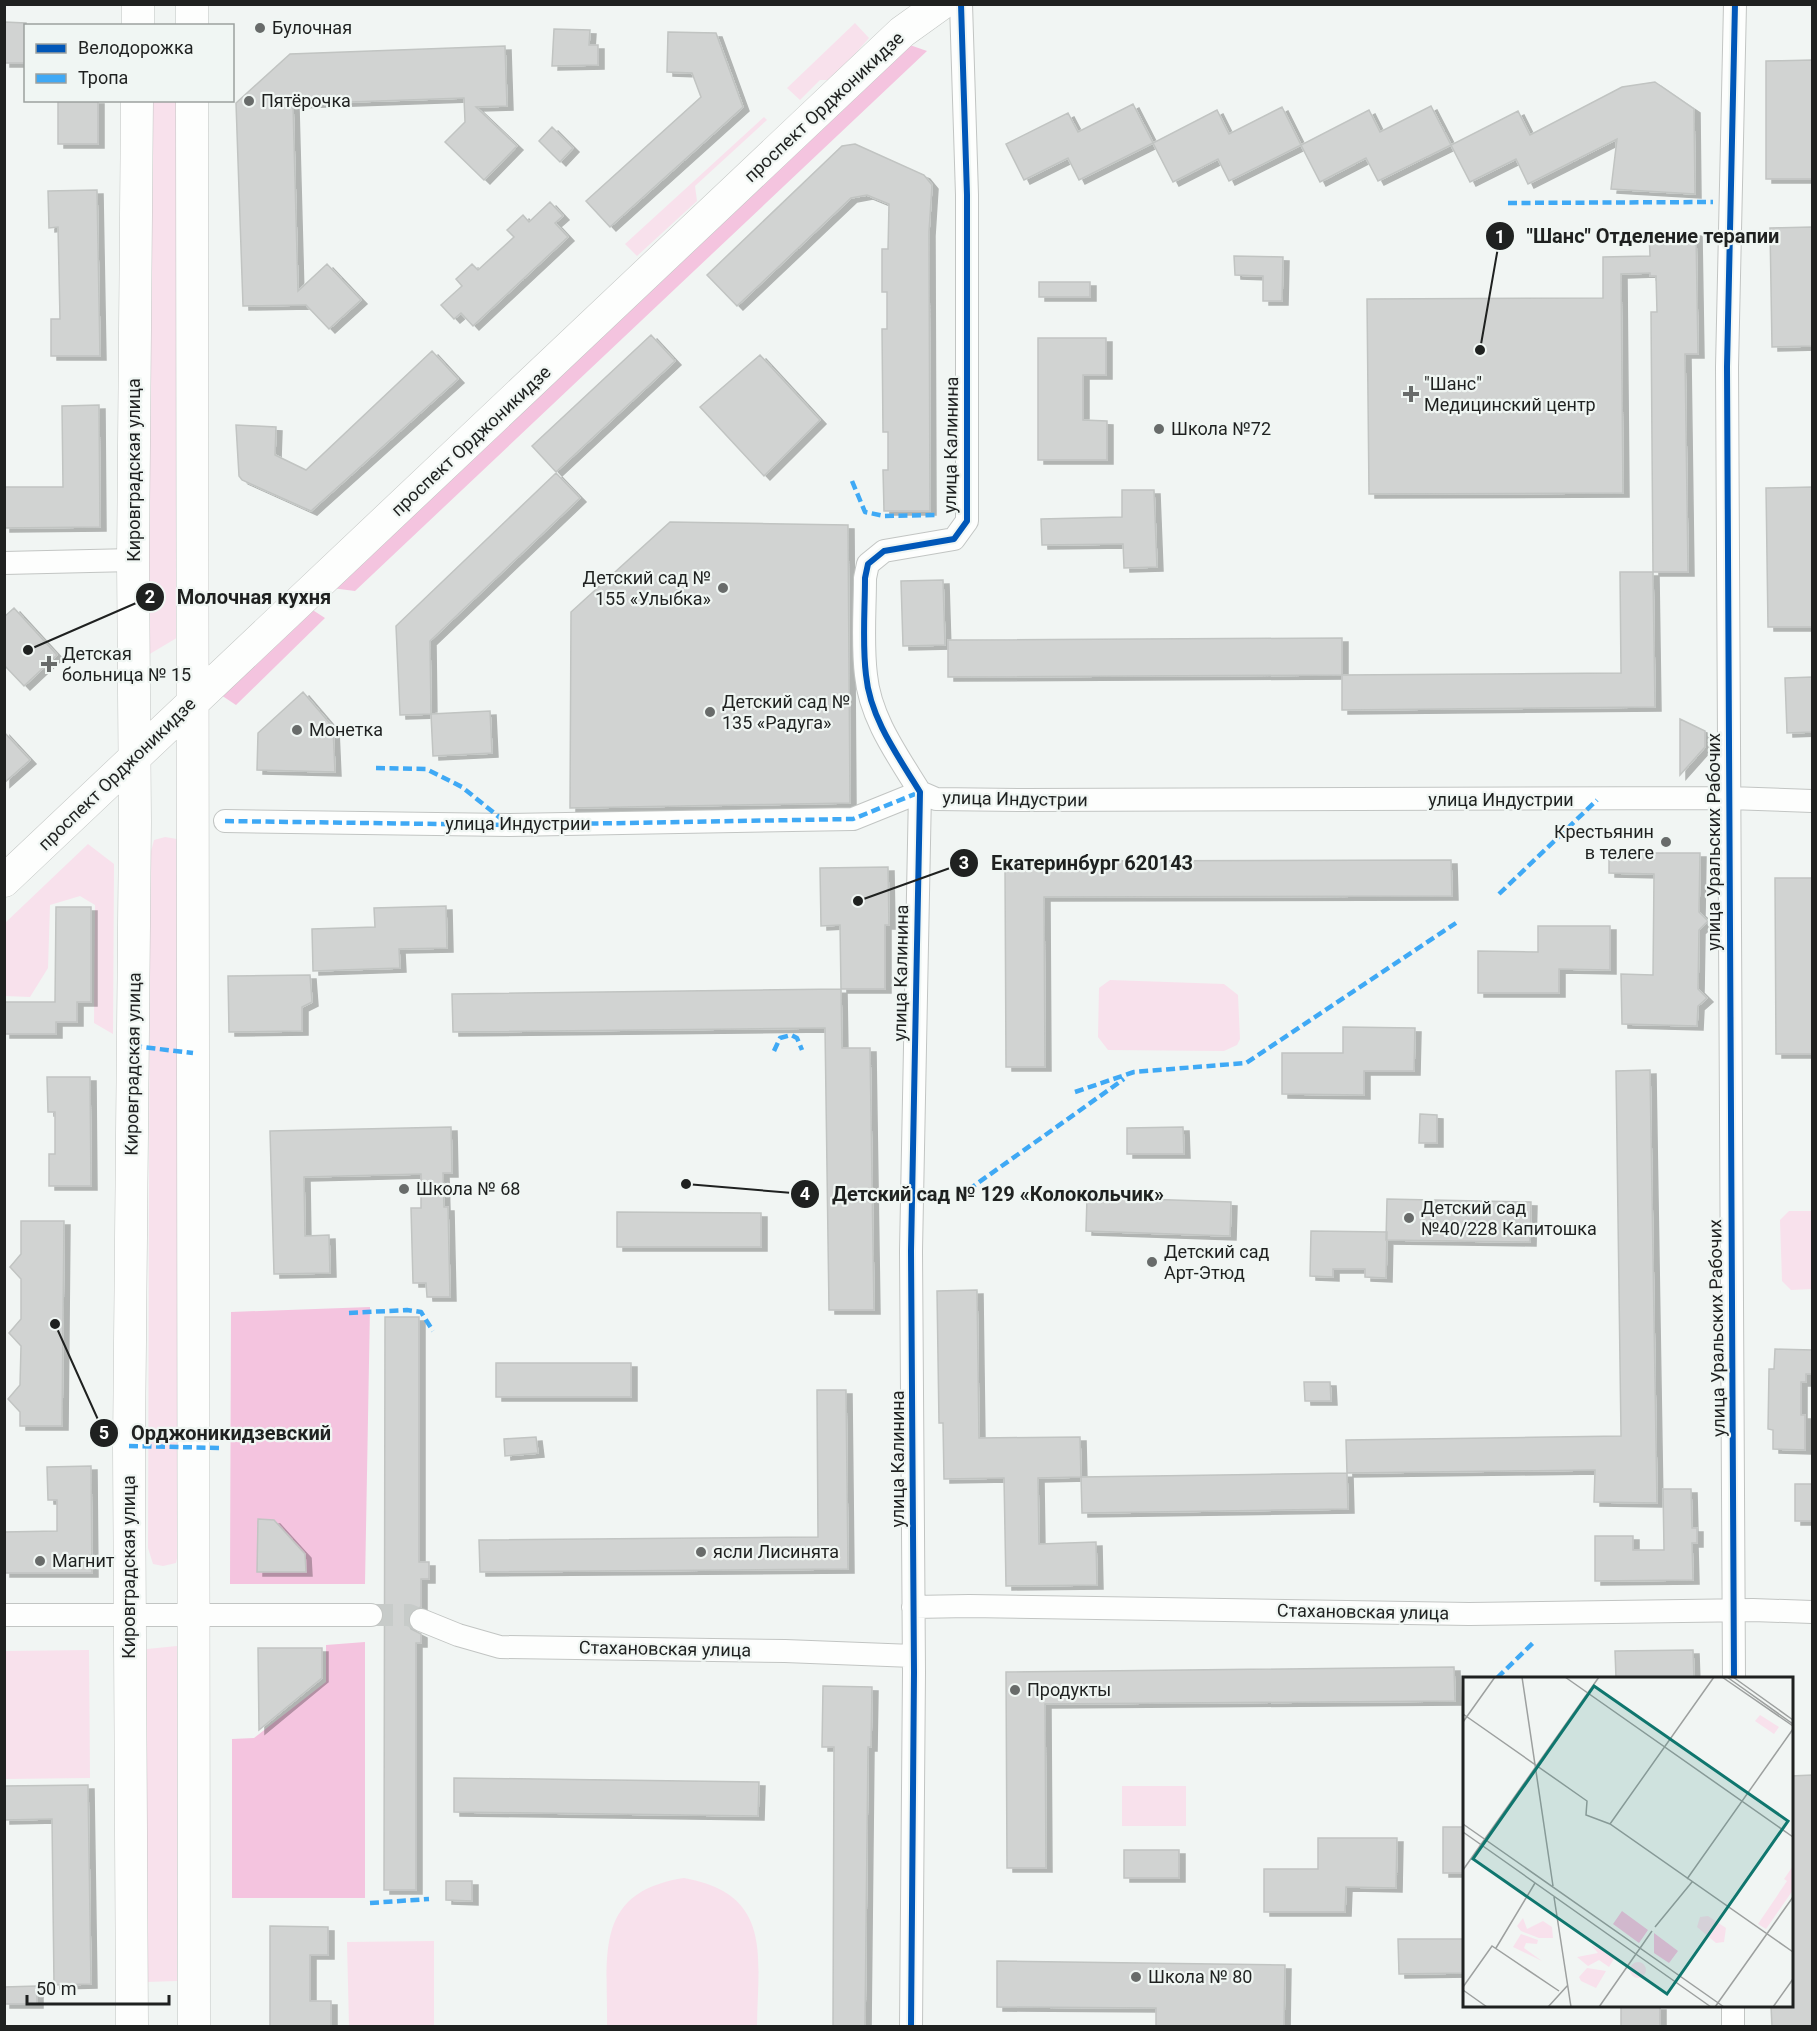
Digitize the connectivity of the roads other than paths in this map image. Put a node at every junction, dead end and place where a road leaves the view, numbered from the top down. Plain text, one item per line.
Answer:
1 (138, 4) edge
2 (192, 4) edge
3 (941, 4) edge
4 (961, 4) edge
5 (1735, 4) edge
6 (138, 24) edge
7 (192, 24) edge
8 (137, 102) edge
9 (192, 102) edge
10 (133, 560) junction
11 (4, 563) edge
12 (193, 701) junction
13 (134, 758) junction
14 (920, 792) junction
15 (1729, 798) junction
16 (1812, 801) edge
17 (225, 821) dead end
18 (4, 881) edge
19 (913, 1607) junction
20 (1734, 1611) junction
21 (1812, 1612) edge
22 (4, 1615) edge
23 (129, 1615) junction
24 (194, 1615) junction
25 (371, 1616) tunnel mouth
26 (421, 1620) tunnel mouth
27 (913, 1656) junction
28 (1734, 1677) edge
29 (1733, 2007) edge
30 (132, 2026) edge
31 (194, 2026) edge
32 (911, 2026) edge
33 (1733, 2026) edge

1 - 6 main road
2 - 7 main road
3 - 12 main road, проспект Орджоникидзе
4 - 14 street, улица Калинина
5 - 15 street, улица Уральских Рабочих
8 - 10 main road, Кировградская улица
9 - 12 main road
10 - 11 street
10 - 13 main road, Кировградская улица
12 - 13 main road, проспект Орджоникидзе
12 - 24 main road
13 - 18 main road, проспект Орджоникидзе
13 - 23 main road, Кировградская улица
14 - 15 street, улица Индустрии
14 - 17 street, улица Индустрии
14 - 19 street, улица Калинина
15 - 16 street, улица Индустрии
15 - 20 street, улица Уральских Рабочих
19 - 20 street, Стахановская улица
19 - 27 street, улица Калинина
20 - 21 street, Стахановская улица
20 - 28 street, улица Уральских Рабочих
22 - 23 street
23 - 24 street
23 - 30 main road, Кировградская улица
24 - 25 street
24 - 31 main road
26 - 27 street, Стахановская улица
27 - 32 street, улица Калинина
29 - 33 street

